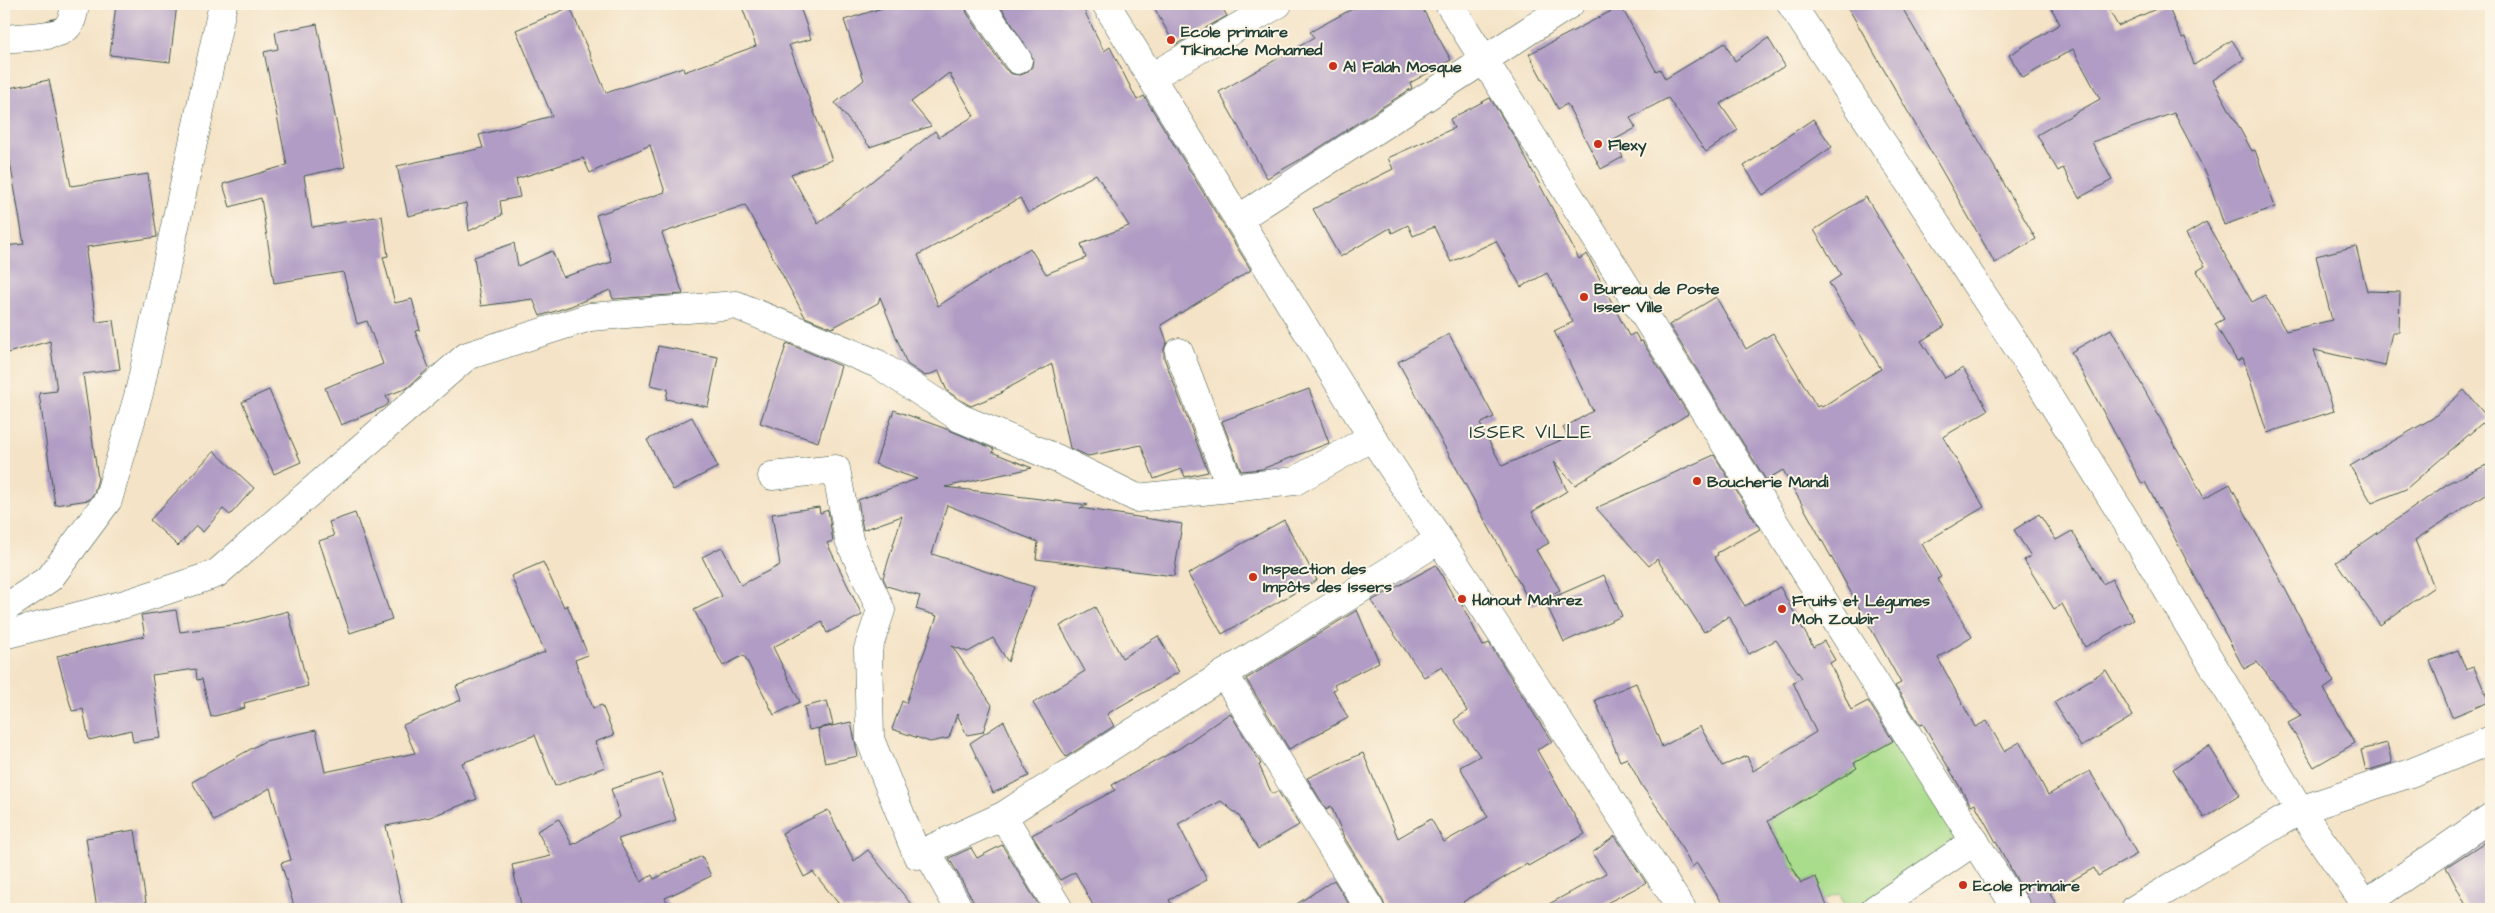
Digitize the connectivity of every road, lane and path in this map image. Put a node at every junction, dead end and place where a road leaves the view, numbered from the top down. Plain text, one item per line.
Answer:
1 (74, 4) edge
2 (222, 4) edge
3 (980, 4) edge
4 (1106, 4) edge
5 (1278, 4) edge
6 (1449, 4) edge
7 (1570, 4) edge
8 (1791, 4) edge
9 (4, 39) edge
10 (1484, 58) junction
11 (1018, 60) dead end
12 (1150, 77) junction
13 (1238, 219) junction
14 (1179, 352) dead end
15 (1372, 437) junction
16 (772, 476) dead end
17 (1231, 488) junction
18 (1439, 540) junction
19 (4, 609) edge
20 (4, 634) edge
21 (1224, 674) junction
22 (2491, 740) edge
23 (2300, 810) junction
24 (1003, 816) junction
25 (2491, 818) edge
26 (1975, 841) junction
27 (927, 851) junction
28 (2367, 906) edge
29 (959, 909) edge
30 (1059, 909) edge
31 (1370, 909) edge
32 (1682, 909) edge
33 (1875, 909) edge
34 (2018, 909) edge
35 (2135, 909) edge

1 - 9 street
2 - 19 street
3 - 11 street
4 - 12 street
5 - 12 street
6 - 10 street
7 - 10 street
8 - 23 street
10 - 13 street
10 - 26 street
12 - 13 street
13 - 15 street
14 - 17 street
15 - 17 street
15 - 18 street
16 - 27 street
17 - 20 street
18 - 21 street
18 - 32 street
21 - 24 street
21 - 31 street
22 - 23 street
23 - 28 street
23 - 35 street
24 - 27 street
24 - 30 street
25 - 28 street
26 - 33 street
26 - 34 street
27 - 29 street

